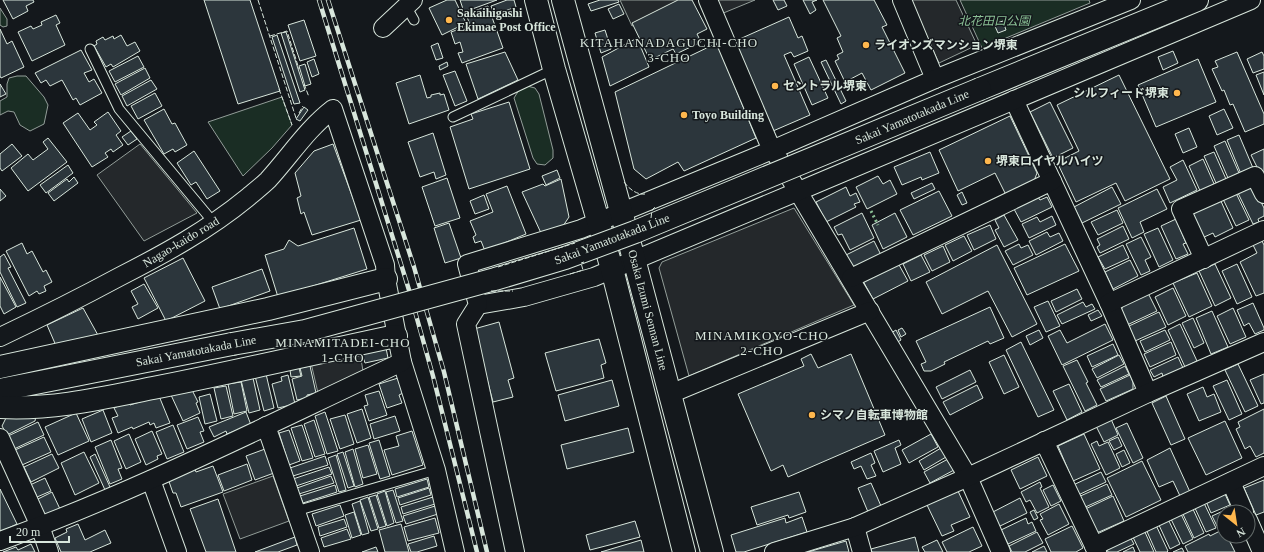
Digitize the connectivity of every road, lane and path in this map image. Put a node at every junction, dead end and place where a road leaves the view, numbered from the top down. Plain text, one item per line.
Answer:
1 (536, 0) edge
2 (563, 0) edge
3 (708, 0) edge
4 (902, 0) edge
5 (1131, 0) edge
6 (1197, 0) edge
7 (1250, 0) edge
8 (1100, 6) edge
9 (411, 9) edge
10 (383, 28) dead end
11 (90, 49) dead end
12 (554, 69) junction
13 (935, 80) junction
14 (1014, 100) junction
15 (453, 117) dead end
16 (774, 149) junction
17 (1052, 181) junction
18 (799, 191) junction
19 (1264, 194) edge
20 (622, 212) junction
21 (598, 222) junction
22 (214, 223) junction
23 (1264, 230) edge
24 (634, 259) junction
25 (1204, 259) junction
26 (612, 269) junction
27 (850, 278) junction
28 (386, 279) junction
29 (1109, 303) junction
30 (478, 305) junction
31 (870, 311) junction
32 (396, 336) junction
33 (0, 337) edge
34 (1264, 342) edge
35 (402, 362) junction
36 (0, 367) edge
37 (0, 390) edge
38 (1148, 393) junction
39 (670, 394) junction
40 (0, 407) edge
41 (266, 426) junction
42 (0, 438) edge
43 (1044, 441) junction
44 (1264, 466) edge
45 (436, 470) junction
46 (968, 477) junction
47 (151, 480) junction
48 (1231, 482) junction
49 (1241, 504) edge
50 (296, 511) junction
51 (40, 526) junction
52 (855, 527) junction
53 (1256, 538) edge
54 (0, 541) edge
55 (1095, 549) edge
56 (49, 552) edge
57 (177, 552) edge
58 (310, 552) edge
59 (455, 552) edge
60 (515, 552) edge
61 (684, 552) edge
62 (712, 552) edge
63 (774, 552) edge
64 (862, 552) edge
65 (1001, 552) edge
66 (1262, 552) edge

1 - 12 main road, Osaka Izumi Sennan Line
2 - 20 main road, Osaka Izumi Sennan Line
3 - 16 street
4 - 13 street
5 - 8 street
6 - 37 main road, Sakai Yamatotakada Line, bridge
7 - 14 street
8 - 13 street
9 - 10 street
11 - 22 lane
12 - 15 lane
12 - 21 main road, Osaka Izumi Sennan Line
13 - 16 street
14 - 17 street
14 - 18 street
16 - 18 street
16 - 20 street
17 - 27 street
17 - 29 street
18 - 24 street
18 - 27 street
19 - 25 street
20 - 21 street
20 - 24 main road, Osaka Izumi Sennan Line
21 - 26 main road, Osaka Izumi Sennan Line
21 - 30 street
22 - 28 street, Nagao-kaido road
22 - 33 street, Nagao-kaido road
23 - 25 street
24 - 26 street
24 - 39 main road, Osaka Izumi Sennan Line
25 - 29 street
26 - 30 street
26 - 61 main road, Osaka Izumi Sennan Line
27 - 31 street
28 - 32 street
28 - 36 main road
29 - 38 street
30 - 60 street
31 - 39 street
31 - 46 street
32 - 35 street
32 - 40 main road
34 - 38 street
35 - 41 street
35 - 45 street
38 - 43 street
39 - 62 main road, Osaka Izumi Sennan Line
41 - 47 street
41 - 50 street
42 - 51 street
43 - 46 street
43 - 55 street
44 - 48 street
45 - 50 lane
45 - 59 street
46 - 52 street
46 - 65 street
47 - 51 street
47 - 57 street
48 - 49 street
48 - 55 street
50 - 58 street
51 - 54 street
51 - 56 street
52 - 63 street
52 - 64 street
53 - 66 street

